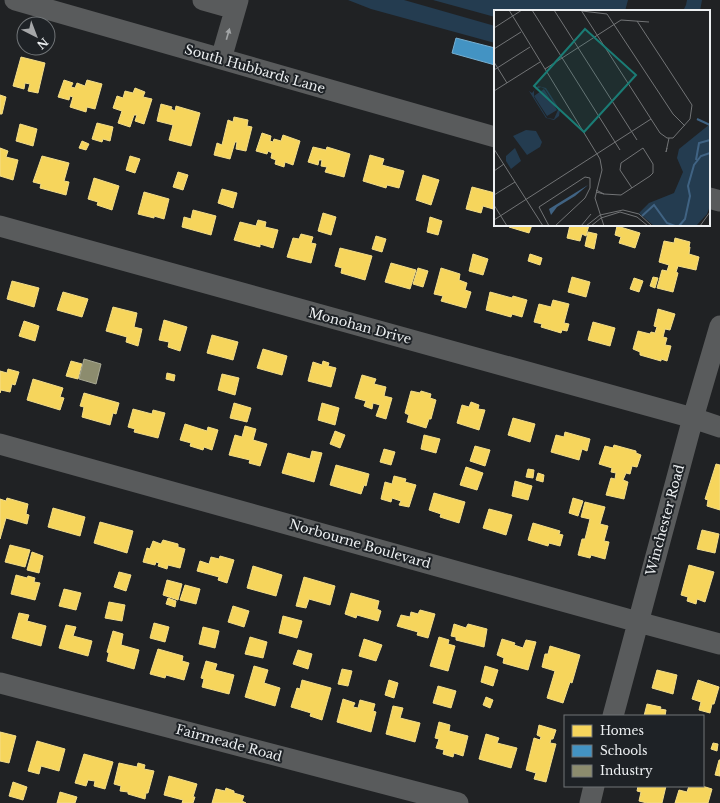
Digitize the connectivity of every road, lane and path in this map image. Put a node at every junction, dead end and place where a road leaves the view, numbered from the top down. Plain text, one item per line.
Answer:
1 (15, 0) edge
2 (203, 0) edge
3 (236, 5) edge
4 (58, 6) edge
5 (221, 59) junction
6 (494, 137) edge
7 (710, 198) edge
8 (720, 201) edge
9 (0, 226) edge
10 (720, 326) edge
11 (693, 418) junction
12 (720, 427) edge
13 (0, 444) edge
14 (638, 622) junction
15 (720, 644) edge
16 (0, 683) edge
17 (613, 715) edge
18 (594, 787) edge
19 (458, 803) edge
20 (590, 803) edge

1 - 4 street, South Hubbards Lane
2 - 3 street
5 -> 3 street
4 - 5 street, South Hubbards Lane
5 - 6 street, South Hubbards Lane
7 - 8 street
9 - 11 street, Monohan Drive
10 - 11 street, Winchester Road
11 - 12 street, Monohan Drive
11 - 14 street, Winchester Road
13 - 14 street, Norbourne Boulevard
14 - 15 street, Norbourne Boulevard
14 - 17 street, Winchester Road
16 - 19 street, Fairmeade Road
18 - 20 street

